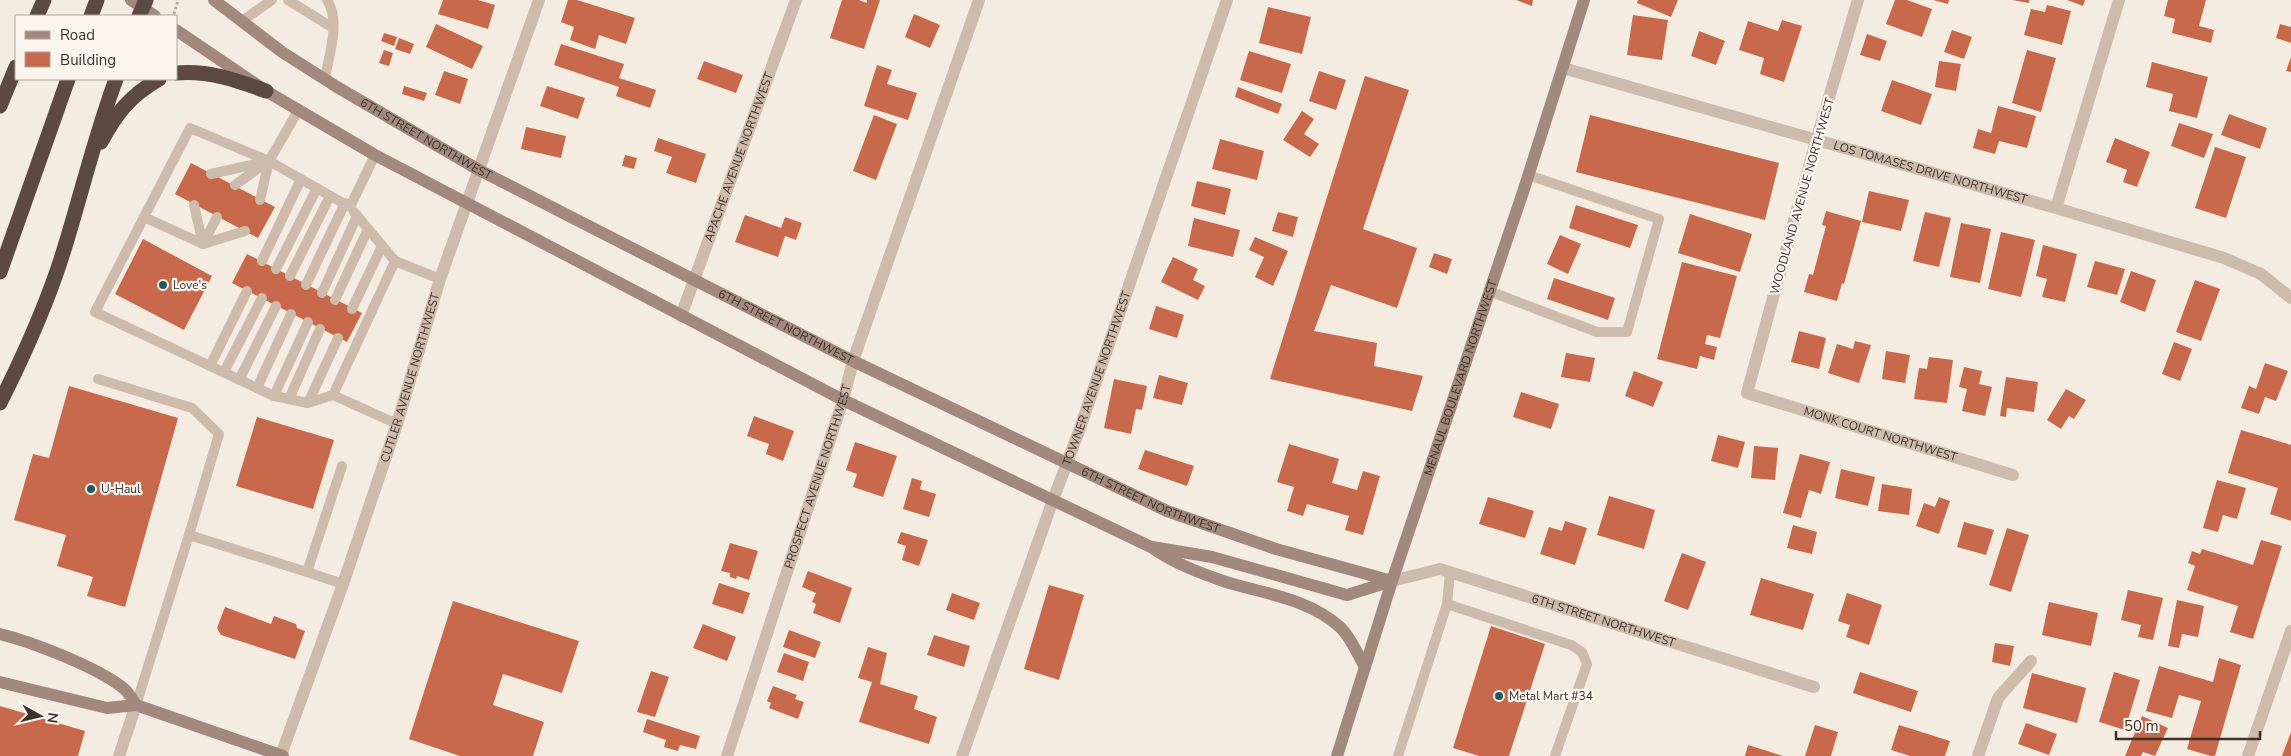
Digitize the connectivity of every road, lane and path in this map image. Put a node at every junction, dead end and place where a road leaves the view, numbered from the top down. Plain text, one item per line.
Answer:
1 (44, 0) edge
2 (97, 0) edge
3 (178, 0) edge
4 (214, 0) edge
5 (272, 0) edge
6 (288, 0) edge
7 (327, 0) edge
8 (539, 0) edge
9 (796, 0) edge
10 (979, 0) edge
11 (1227, 0) edge
12 (1584, 0) edge
13 (1858, 0) edge
14 (2119, 0) edge
15 (140, 6) edge
16 (174, 14) dead end
17 (37, 15) edge
18 (91, 15) edge
19 (154, 15) edge
20 (242, 20) junction
21 (333, 28) junction
22 (178, 31) edge
23 (1563, 68) junction
24 (15, 69) edge
25 (178, 73) edge
26 (325, 78) junction
27 (68, 80) edge
28 (116, 80) edge
29 (156, 80) edge
30 (266, 91) junction
31 (0, 106) edge
32 (299, 109) junction
33 (1816, 141) junction
34 (375, 155) junction
35 (269, 160) junction
36 (88, 167) junction
37 (479, 170) junction
38 (211, 174) dead end
39 (1528, 175) junction
40 (301, 179) junction
41 (234, 185) dead end
42 (317, 188) junction
43 (330, 196) junction
44 (260, 200) dead end
45 (468, 203) junction
46 (194, 205) dead end
47 (347, 205) junction
48 (2056, 208) junction
49 (357, 216) junction
50 (144, 217) junction
51 (217, 217) dead end
52 (368, 229) junction
53 (245, 231) dead end
54 (203, 244) junction
55 (382, 246) junction
56 (262, 261) dead end
57 (395, 261) junction
58 (276, 269) dead end
59 (0, 272) edge
60 (290, 276) dead end
61 (694, 278) junction
62 (440, 279) junction
63 (306, 285) dead end
64 (247, 291) dead end
65 (1489, 291) junction
66 (322, 293) dead end
67 (262, 298) dead end
68 (2291, 298) edge
69 (335, 300) dead end
70 (276, 306) dead end
71 (352, 309) dead end
72 (291, 314) dead end
73 (681, 316) junction
74 (308, 322) dead end
75 (320, 329) dead end
76 (338, 338) dead end
77 (853, 361) junction
78 (210, 366) junction
79 (224, 372) junction
80 (98, 379) dead end
81 (239, 380) junction
82 (257, 388) junction
83 (1747, 393) joint
84 (333, 395) junction
85 (274, 396) junction
86 (290, 399) junction
87 (843, 400) junction
88 (0, 403) edge
89 (308, 403) junction
90 (397, 424) junction
91 (1066, 464) junction
92 (342, 466) dead end
93 (2014, 475) dead end
94 (1053, 500) junction
95 (189, 535) junction
96 (1151, 547) junction
97 (307, 572) junction
98 (1450, 572) junction
99 (1392, 581) junction
100 (343, 584) junction
101 (1447, 604) junction
102 (2291, 630) edge
103 (0, 634) edge
104 (2031, 661) dead end
105 (1365, 667) junction
106 (0, 682) edge
107 (1814, 687) dead end
108 (136, 705) junction
109 (119, 756) edge
110 (282, 756) edge
111 (727, 756) edge
112 (962, 756) edge
113 (1337, 756) edge
114 (1398, 756) edge
115 (1555, 756) edge
116 (1978, 756) edge
117 (2248, 756) edge

1 - 17 highway
2 - 18 highway
3 - 16 path
4 - 20 main road, 6TH STREET NORTHWEST
5 - 20 lane
6 - 21 lane
7 - 21 lane
8 - 37 street, CUTLER AVENUE NORTHWEST
9 - 61 street, APACHE AVENUE NORTHWEST
10 - 77 street, PROSPECT AVENUE NORTHWEST
11 - 91 street, TOWNER AVENUE NORTHWEST
12 - 23 main road, MENAUL BOULEVARD NORTHWEST
13 - 33 street, WOODLAND AVENUE NORTHWEST
14 - 48 street
15 - 19 main road
20 - 26 main road, 6TH STREET NORTHWEST
21 - 26 lane
22 - 30 main road, 6TH STREET NORTHWEST
23 - 33 street, LOS TOMASES DRIVE NORTHWEST
23 - 39 main road, MENAUL BOULEVARD NORTHWEST
24 - 31 highway
25 - 30 highway
26 - 37 main road, 6TH STREET NORTHWEST
27 - 59 highway
28 - 36 highway
29 - 36 highway
30 - 32 main road, 6TH STREET NORTHWEST
32 - 34 main road, 6TH STREET NORTHWEST
32 - 35 lane
33 - 48 street, LOS TOMASES DRIVE NORTHWEST
33 - 83 street, WOODLAND AVENUE NORTHWEST
34 - 45 main road, 6TH STREET NORTHWEST
34 - 47 lane
35 - 38 lane
35 - 40 lane
35 - 41 lane
35 - 44 lane
35 - 50 lane
36 - 88 highway
37 - 45 street, CUTLER AVENUE NORTHWEST
37 - 61 main road, 6TH STREET NORTHWEST
39 - 65 main road, MENAUL BOULEVARD NORTHWEST
39 - 65 lane
40 - 42 lane
40 - 56 lane
42 - 43 lane
42 - 58 lane
43 - 47 lane
43 - 60 lane
45 - 62 street, CUTLER AVENUE NORTHWEST
45 - 73 main road, 6TH STREET NORTHWEST
46 - 54 lane
47 - 49 lane
47 - 63 lane
48 - 68 street, LOS TOMASES DRIVE NORTHWEST
49 - 52 lane
49 - 66 lane
50 - 54 lane
50 - 78 lane
51 - 54 lane
52 - 55 lane
52 - 69 lane
53 - 54 lane
55 - 57 lane
55 - 71 lane
57 - 62 lane
57 - 84 lane
61 - 73 street, APACHE AVENUE NORTHWEST
61 - 77 main road, 6TH STREET NORTHWEST
62 - 90 street, CUTLER AVENUE NORTHWEST
64 - 78 lane
65 - 99 main road, MENAUL BOULEVARD NORTHWEST
67 - 79 lane
70 - 81 lane
72 - 82 lane
73 - 87 main road, 6TH STREET NORTHWEST
74 - 85 lane
75 - 86 lane
76 - 89 lane
77 - 87 street, PROSPECT AVENUE NORTHWEST
77 - 91 main road, 6TH STREET NORTHWEST
78 - 79 lane
79 - 81 lane
80 - 95 lane
81 - 82 lane
82 - 85 lane
83 - 93 street, MONK COURT NORTHWEST
84 - 89 lane
84 - 90 lane
85 - 86 lane
86 - 89 lane
87 - 94 main road, 6TH STREET NORTHWEST
87 - 111 street, PROSPECT AVENUE NORTHWEST
90 - 100 street, CUTLER AVENUE NORTHWEST
91 - 94 street, TOWNER AVENUE NORTHWEST
91 - 99 main road, 6TH STREET NORTHWEST
92 - 97 lane
94 - 96 main road, 6TH STREET NORTHWEST
94 - 112 street, TOWNER AVENUE NORTHWEST
95 - 97 lane
95 - 108 lane
96 - 99 main road, 6TH STREET NORTHWEST
96 - 105 main road, 6TH STREET NORTHWEST
97 - 100 lane
98 - 99 street, 6TH STREET NORTHWEST
98 - 101 lane
98 - 107 street, 6TH STREET NORTHWEST
99 - 105 main road, MENAUL BOULEVARD NORTHWEST
100 - 110 street, CUTLER AVENUE NORTHWEST
101 - 114 lane
101 - 115 lane
102 - 117 street
103 - 108 main road
104 - 116 street
105 - 113 main road, MENAUL BOULEVARD NORTHWEST
106 - 108 main road
108 - 109 street
108 - 110 main road

